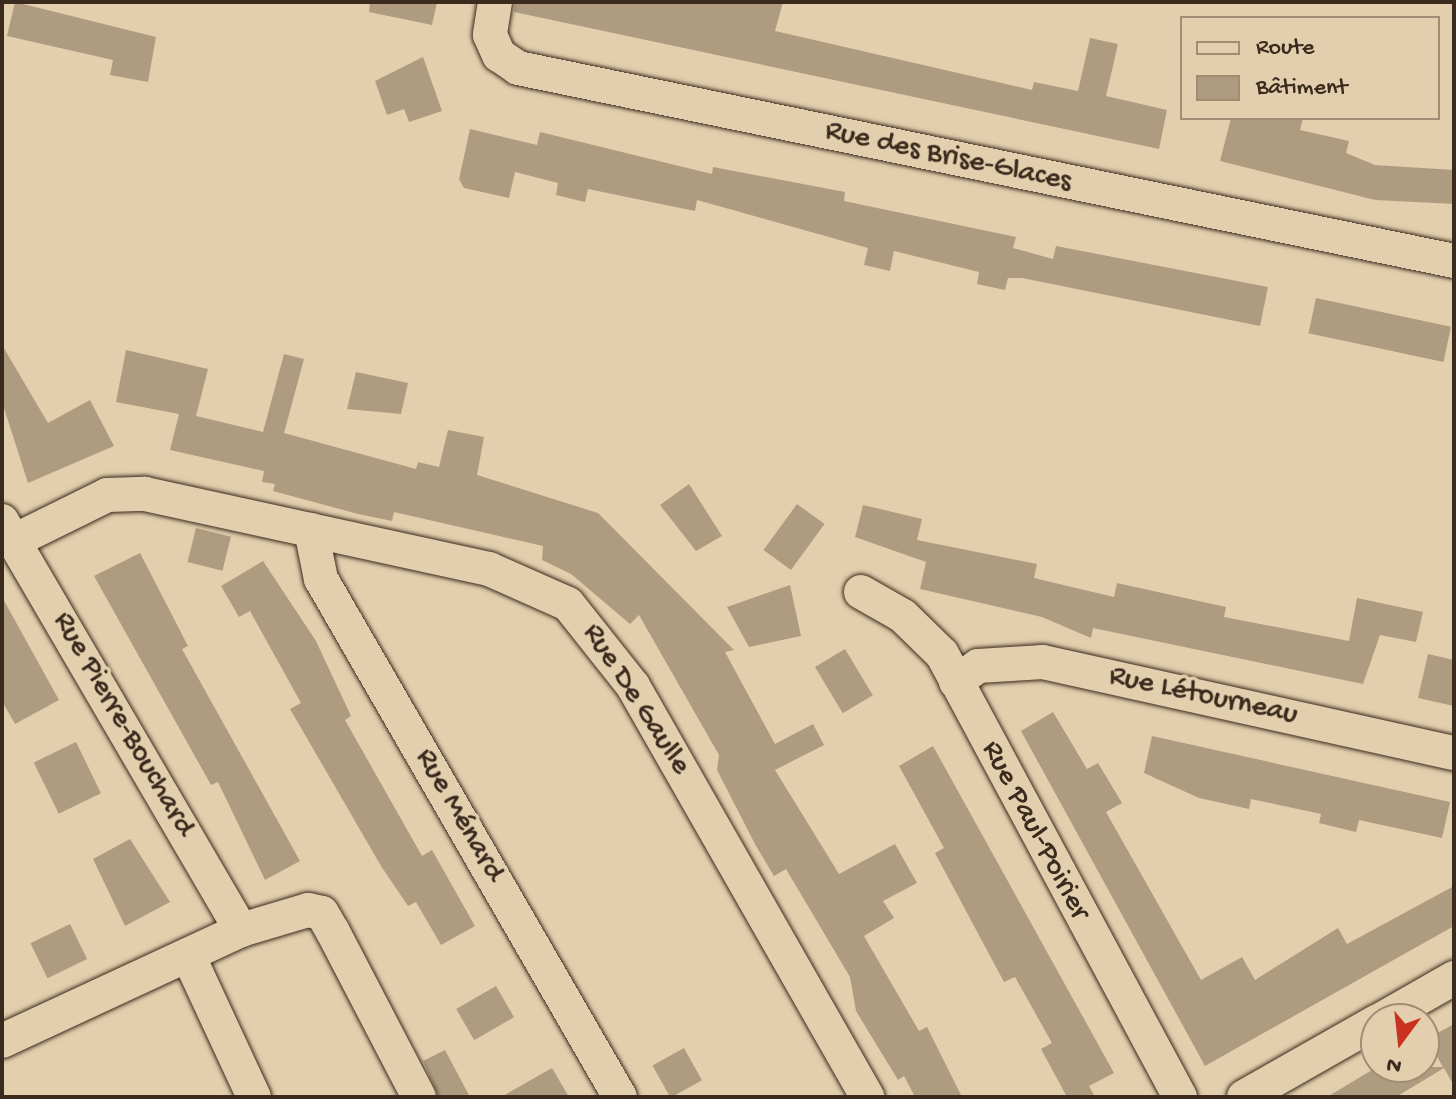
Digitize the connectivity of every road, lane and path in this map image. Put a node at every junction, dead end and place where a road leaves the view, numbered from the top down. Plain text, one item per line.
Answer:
1 (495, 2) edge
2 (1454, 261) edge
3 (311, 530) junction
4 (8, 531) edge
5 (861, 592) dead end
6 (956, 682) junction
7 (1454, 753) edge
8 (241, 930) junction
9 (188, 955) junction
10 (1454, 978) edge
11 (1410, 1003) edge
12 (1360, 1031) edge
13 (2, 1041) edge
14 (254, 1097) edge
15 (419, 1097) edge
16 (620, 1097) edge
17 (867, 1097) edge
18 (1180, 1097) edge
19 (1244, 1097) edge

1 - 2 street, Rue des Brise-Glaces
3 - 4 street, Rue De Gaulle
3 - 16 street, Rue Ménard
3 - 17 street, Rue De Gaulle
4 - 8 street, Rue Pierre-Bouchard
5 - 6 street, Rue Paul-Poirier
6 - 7 street, Rue Létourneau
6 - 18 street, Rue Paul-Poirier
8 - 9 street
8 - 15 street
9 - 13 street
9 - 14 street
10 - 11 street
12 - 19 street

